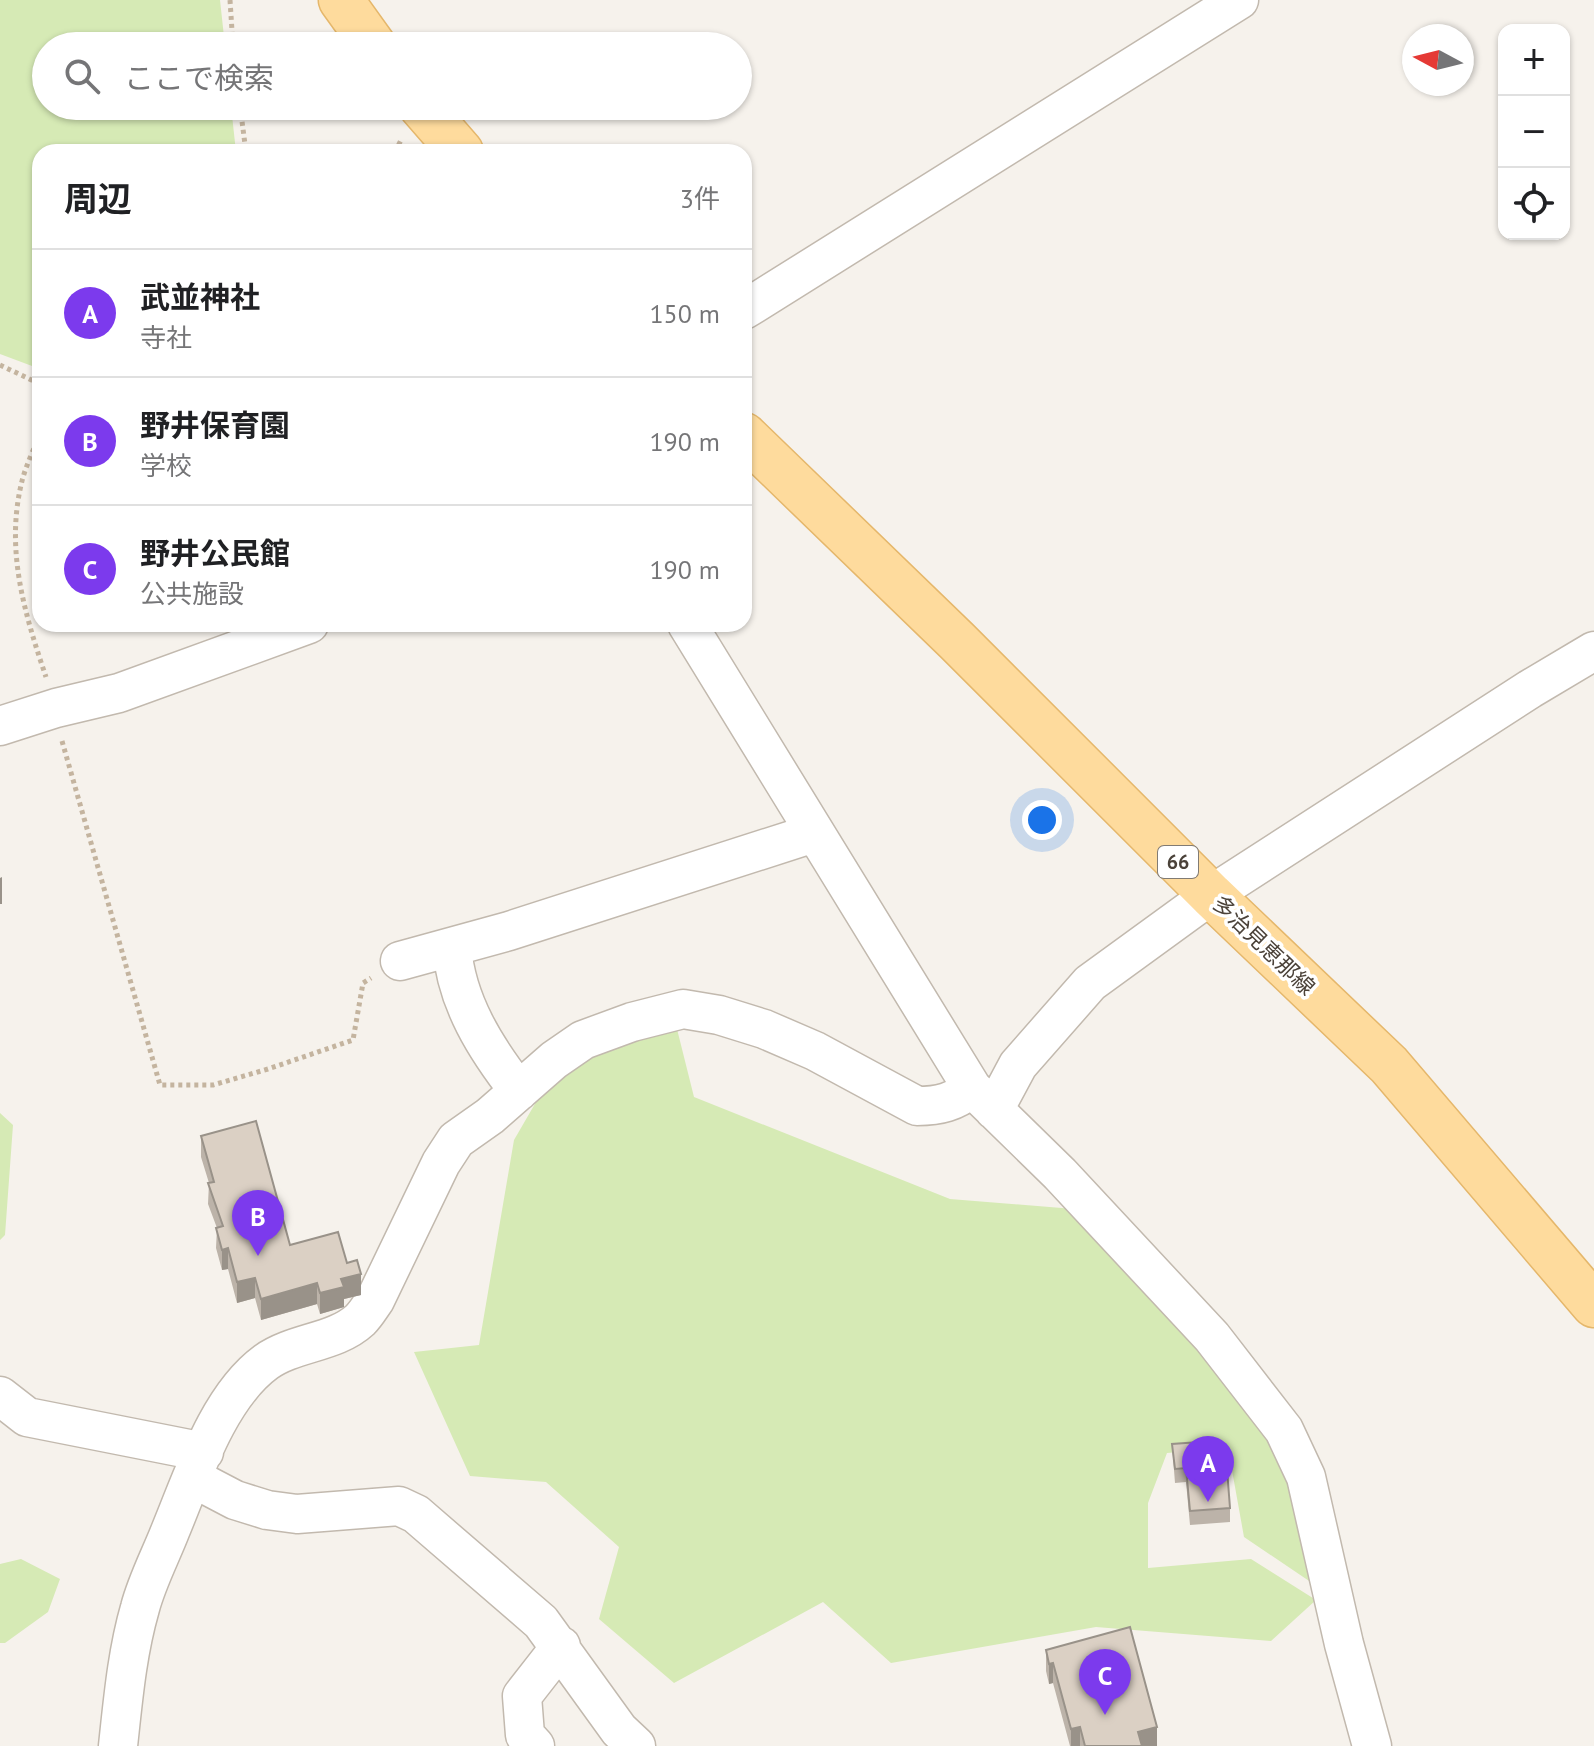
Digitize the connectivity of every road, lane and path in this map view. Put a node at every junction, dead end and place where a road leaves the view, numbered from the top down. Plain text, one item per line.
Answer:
1 (230, 0) edge
2 (341, 0) edge
3 (1239, 0) edge
4 (232, 32) edge
5 (364, 32) edge
6 (242, 120) edge
7 (433, 120) edge
8 (245, 144) edge
9 (454, 144) edge
10 (752, 305) edge
11 (0, 365) edge
12 (32, 380) edge
13 (752, 443) edge
14 (32, 455) edge
15 (32, 631) edge
16 (32, 632) edge
17 (287, 632) edge
18 (692, 632) edge
19 (1594, 651) edge
20 (56, 708) junction
21 (0, 726) edge
22 (814, 833) junction
23 (1211, 895) junction
24 (452, 947) junction
25 (400, 961) joint
26 (519, 1091) junction
27 (983, 1099) junction
28 (1594, 1305) edge
29 (0, 1396) edge
30 (198, 1465) junction
31 (561, 1646) junction
32 (118, 1746) edge
33 (535, 1746) edge
34 (636, 1746) edge
35 (1372, 1746) edge

1 - 4 path
2 - 5 main road
3 - 10 street
6 - 8 path
7 - 9 main road
11 - 12 path
13 - 23 main road, 多治見恵那線 / 66
14 - 15 path
16 - 20 path
17 - 20 street
18 - 22 street
19 - 23 street
20 - 21 street
20 - 25 path
22 - 24 street
22 - 27 street
23 - 27 street
23 - 28 main road, 多治見恵那線 / 66
24 - 25 street
24 - 26 street
26 - 27 street
26 - 30 street
27 - 35 street
29 - 30 street
30 - 31 street
30 - 32 street
31 - 33 street
31 - 34 street

